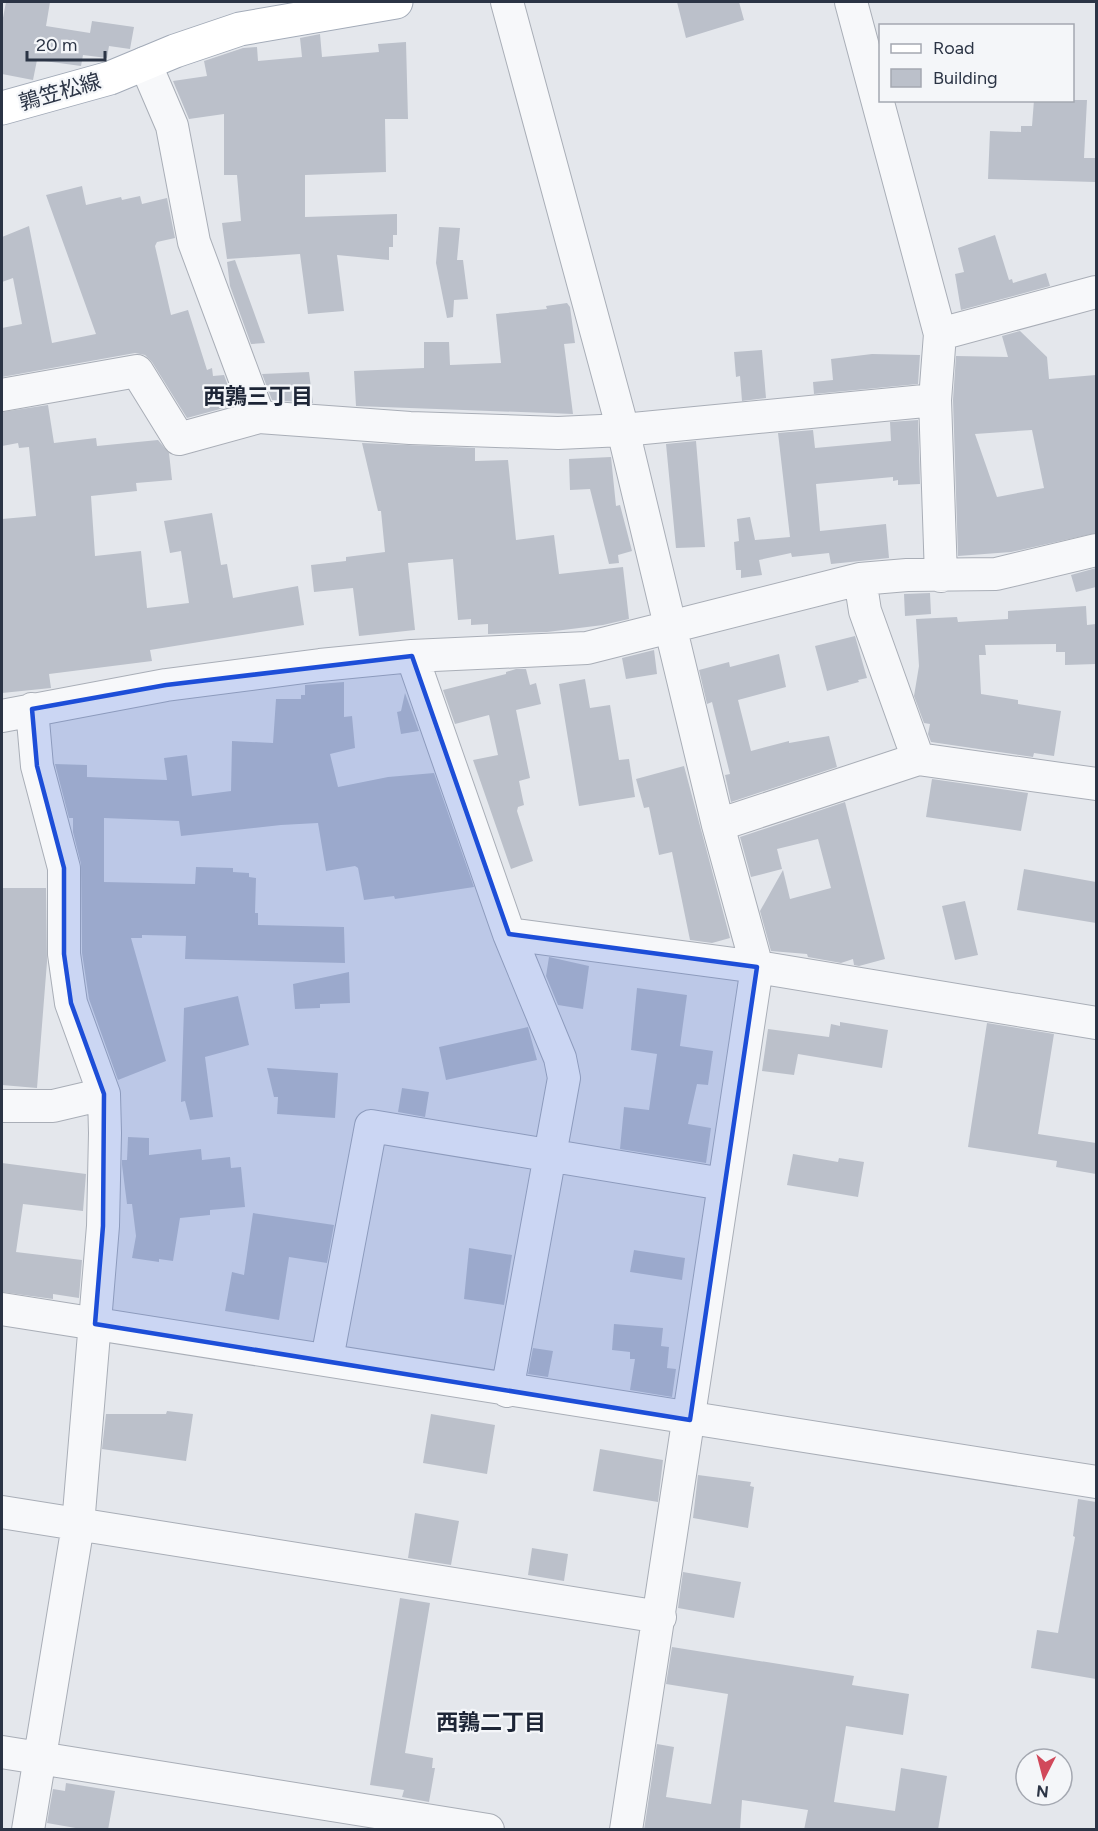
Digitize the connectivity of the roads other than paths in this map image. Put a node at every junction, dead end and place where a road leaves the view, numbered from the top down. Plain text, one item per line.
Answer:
1 (396, 2) edge
2 (507, 2) edge
3 (851, 2) edge
4 (145, 63) junction
5 (2, 108) edge
6 (1096, 292) edge
7 (940, 334) junction
8 (2, 395) edge
9 (935, 400) junction
10 (259, 417) junction
11 (623, 430) junction
12 (1096, 550) edge
13 (941, 576) junction
14 (860, 579) junction
15 (670, 628) junction
16 (412, 656) junction
17 (32, 709) junction
18 (2, 716) edge
19 (918, 759) junction
20 (1096, 784) edge
21 (718, 825) junction
22 (509, 934) junction
23 (757, 967) junction
24 (1096, 1023) edge
25 (104, 1094) junction
26 (2, 1106) edge
27 (550, 1157) junction
28 (723, 1184) junction
29 (2, 1309) edge
30 (94, 1324) junction
31 (327, 1359) junction
32 (507, 1390) junction
33 (690, 1420) junction
34 (1096, 1482) edge
35 (2, 1512) edge
36 (78, 1525) junction
37 (660, 1617) junction
38 (2, 1752) edge
39 (39, 1758) junction
40 (28, 1830) edge
41 (488, 1830) edge
42 (626, 1830) edge

1 - 4 main road, 鶉笠松線
2 - 11 street
3 - 7 street
4 - 5 main road, 鶉笠松線
4 - 10 street
6 - 7 street
7 - 9 street
8 - 10 street
9 - 11 street
9 - 13 street
10 - 11 street
11 - 15 street
12 - 13 street
13 - 14 street
14 - 15 street
14 - 19 street
15 - 16 street
15 - 21 street
16 - 17 street
16 - 22 street
17 - 18 street
17 - 25 street
19 - 20 street
19 - 21 street
21 - 23 street
22 - 23 street
22 - 27 street
23 - 24 street
23 - 28 street
25 - 26 street
25 - 30 street
27 - 28 street
27 - 31 street
27 - 32 street
28 - 33 street
29 - 30 street
30 - 31 street
30 - 36 street
31 - 32 street
32 - 33 street
33 - 34 street
33 - 37 street
35 - 36 street
36 - 37 street
36 - 39 street
37 - 42 street
38 - 39 street
39 - 40 street
39 - 41 street

